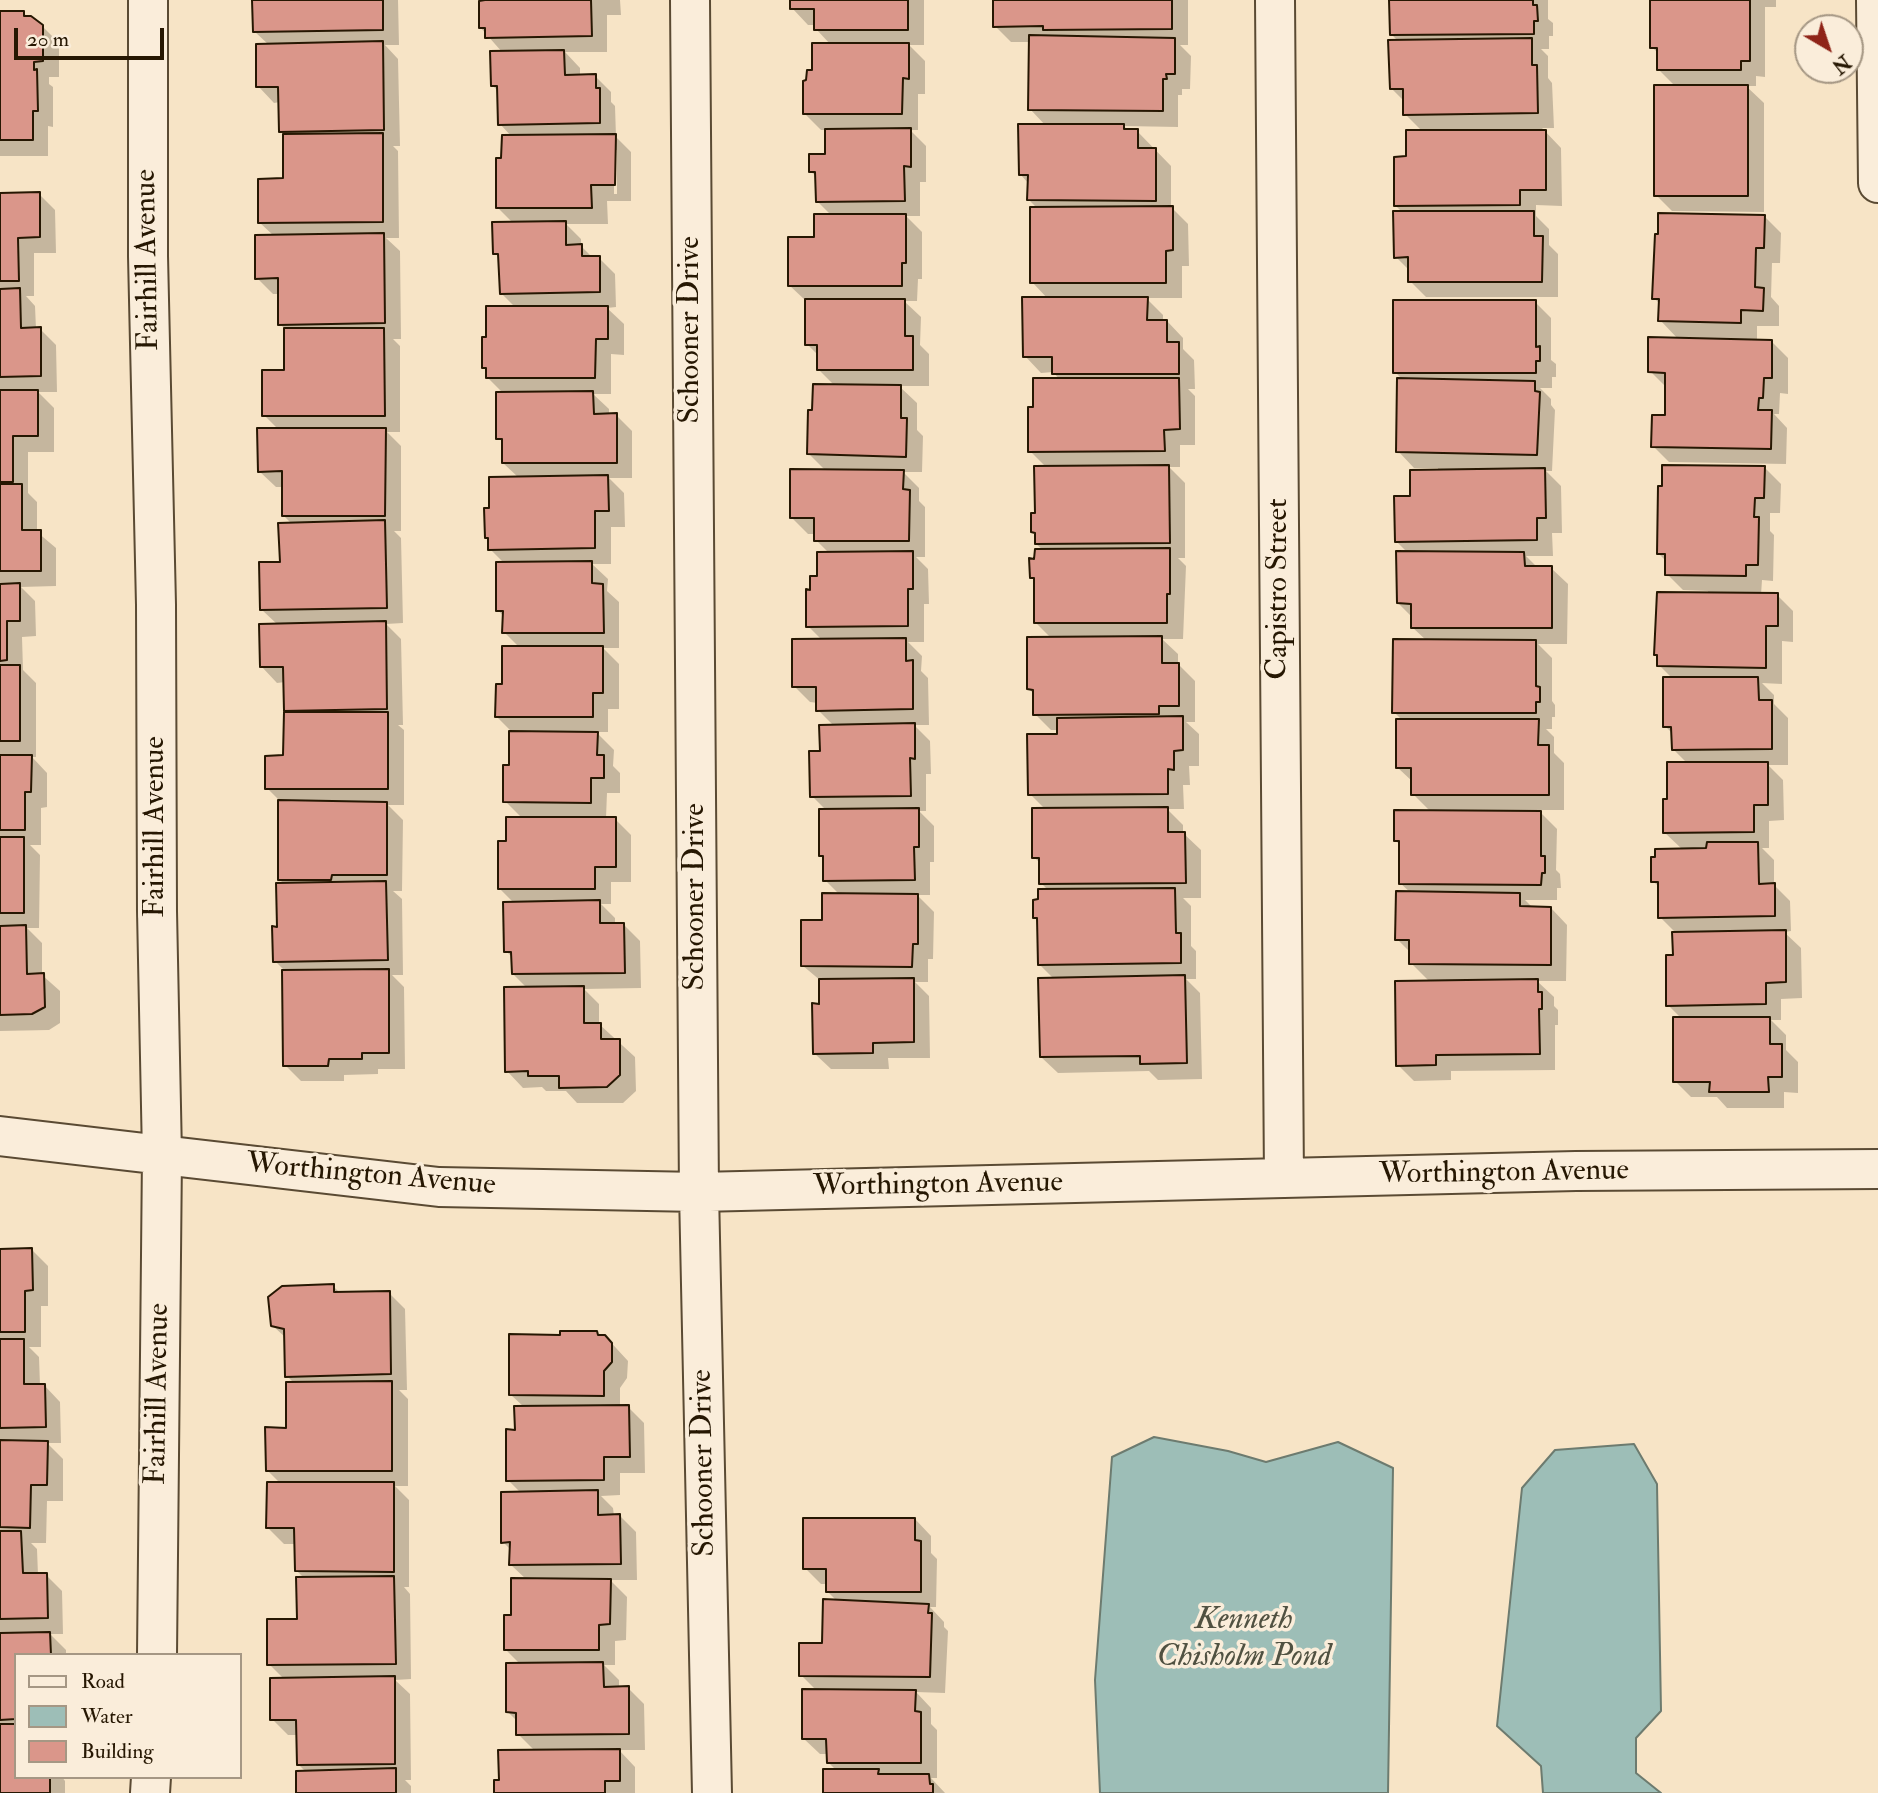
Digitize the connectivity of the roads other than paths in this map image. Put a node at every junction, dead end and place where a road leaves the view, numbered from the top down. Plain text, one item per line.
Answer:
1 (148, 0) edge
2 (690, 0) edge
3 (1275, 0) edge
4 (1877, 0) edge
5 (1878, 183) edge
6 (0, 1136) edge
7 (162, 1155) junction
8 (1878, 1169) edge
9 (1284, 1178) junction
10 (699, 1192) junction
11 (158, 1653) edge
12 (712, 1793) edge

1 - 7 street, Fairhill Avenue
2 - 10 street, Schooner Drive
3 - 9 street, Capistro Street
4 - 5 street
6 - 7 street, Worthington Avenue
7 - 10 street, Worthington Avenue
7 - 11 street, Fairhill Avenue
8 - 9 street, Worthington Avenue
9 - 10 street, Worthington Avenue
10 - 12 street, Schooner Drive

